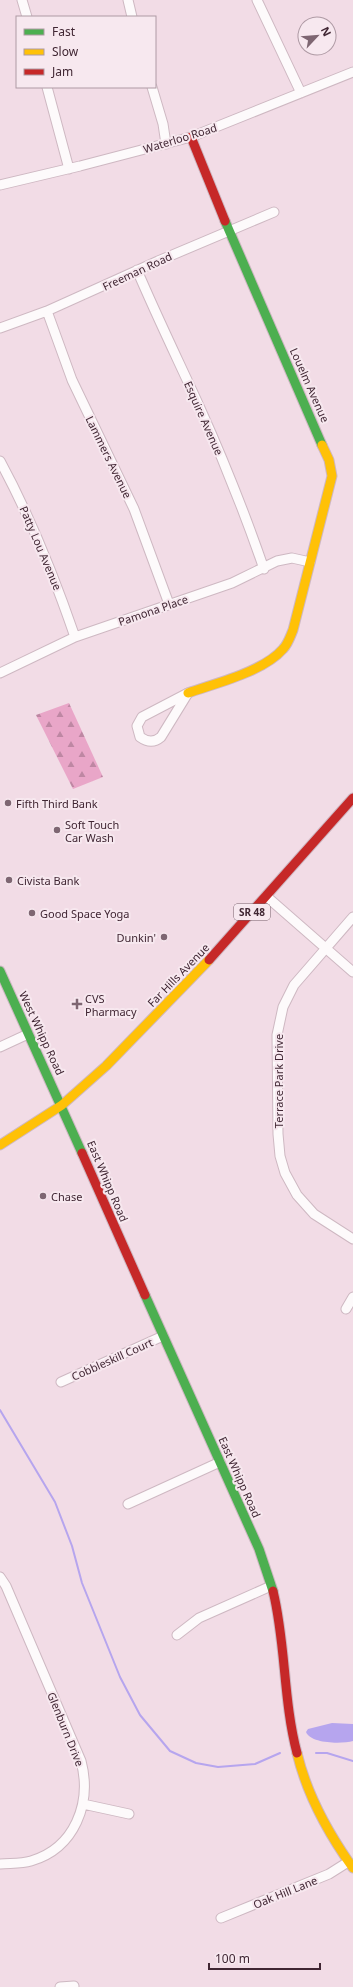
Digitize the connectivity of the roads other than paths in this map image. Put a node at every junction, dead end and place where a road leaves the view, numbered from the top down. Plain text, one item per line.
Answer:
1 (22, 0) edge
2 (128, 0) edge
3 (257, 0) edge
4 (27, 16) edge
5 (132, 16) edge
6 (353, 72) edge
7 (47, 88) edge
8 (152, 88) edge
9 (301, 93) junction
10 (192, 137) junction
11 (166, 144) junction
12 (69, 169) junction
13 (0, 185) edge
14 (274, 212) dead end
15 (230, 231) junction
16 (137, 270) junction
17 (47, 311) junction
18 (0, 328) edge
19 (0, 461) edge
20 (310, 562) junction
21 (264, 569) junction
22 (169, 604) junction
23 (75, 637) junction
24 (0, 673) edge
25 (188, 692) junction
26 (353, 798) edge
27 (266, 896) junction
28 (353, 917) edge
29 (325, 948) junction
30 (0, 971) edge
31 (353, 972) edge
32 (28, 1034) junction
33 (0, 1048) edge
34 (62, 1105) junction
35 (0, 1145) edge
36 (353, 1239) edge
37 (353, 1297) edge
38 (346, 1309) dead end
39 (164, 1336) junction
40 (61, 1382) dead end
41 (220, 1462) junction
42 (128, 1504) dead end
43 (0, 1576) edge
44 (271, 1586) junction
45 (177, 1635) dead end
46 (83, 1804) junction
47 (129, 1814) dead end
48 (0, 1864) edge
49 (351, 1865) edge
50 (221, 1918) dead end
51 (74, 1986) dead end
52 (60, 1987) edge

1 - 4 street
2 - 5 street
3 - 9 street
6 - 9 street, Waterloo Road
7 - 12 street
8 - 11 street
9 - 10 street, Waterloo Road
10 - 11 street, Waterloo Road
10 - 15 main road, Louelm Avenue
11 - 12 street, Waterloo Road
12 - 13 street, Waterloo Road
14 - 15 street, Freeman Road
15 - 16 street, Freeman Road
15 - 20 main road, Louelm Avenue
16 - 17 street, Freeman Road
16 - 21 street, Esquire Avenue
17 - 18 street, Freeman Road
17 - 22 street, Lammers Avenue
19 - 23 street, Patty Lou Avenue
20 - 21 street, Pamona Place
20 - 25 main road, Louelm Avenue
21 - 22 street, Pamona Place
22 - 23 street, Pamona Place
23 - 24 street, Pamona Place
25 - 25 street
26 - 27 main road, Far Hills Avenue / SR 48
27 - 29 street
27 - 34 main road, Far Hills Avenue / SR 48
28 - 29 street, Terrace Park Drive
29 - 31 street
29 - 36 street, Terrace Park Drive
30 - 32 main road, West Whipp Road
32 - 33 street
32 - 34 main road, West Whipp Road
34 - 35 main road, Far Hills Avenue / SR 48
34 - 39 main road, East Whipp Road
37 - 38 street
39 - 40 street, Cobbleskill Court
39 - 41 main road, East Whipp Road
41 - 42 street
41 - 44 main road, East Whipp Road
43 - 46 street, Glenburn Drive
44 - 45 street
44 - 49 main road, East Whipp Road
46 - 47 street
46 - 48 street, Glenburn Drive
49 - 50 street, Oak Hill Lane
51 - 52 street

